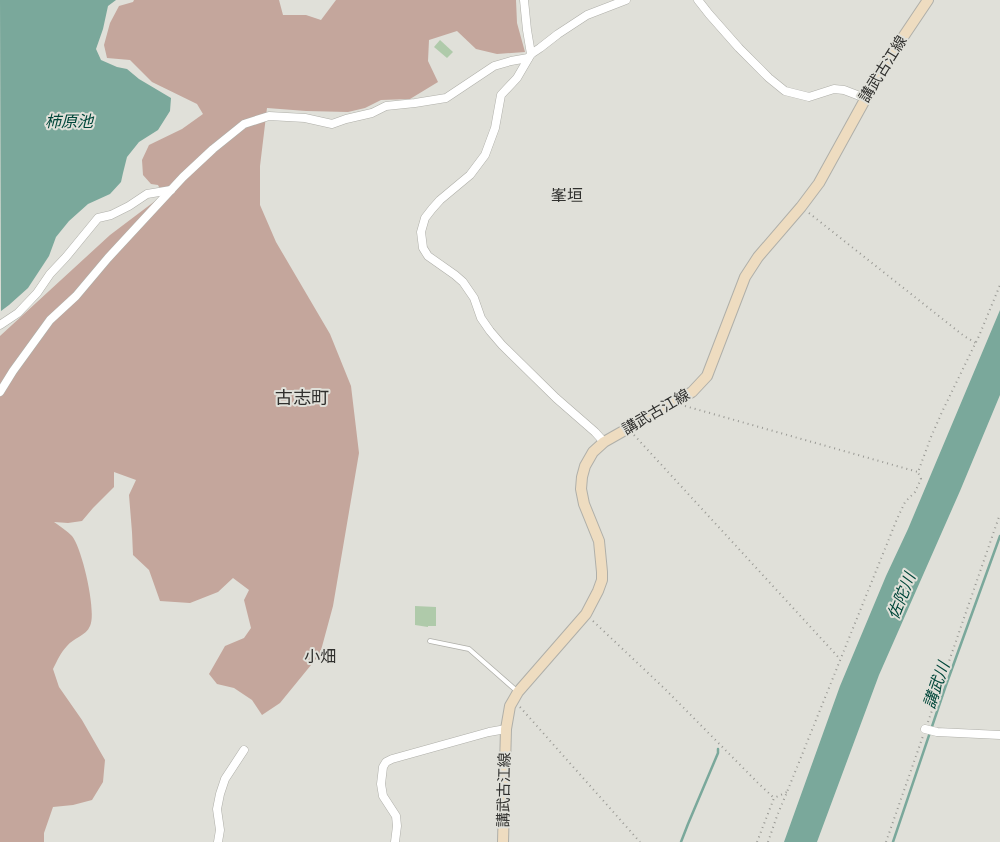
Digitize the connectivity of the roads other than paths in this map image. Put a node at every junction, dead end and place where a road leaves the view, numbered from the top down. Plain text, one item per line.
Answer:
1 (524, 0) edge
2 (626, 0) edge
3 (698, 0) edge
4 (928, 0) edge
5 (530, 56) junction
6 (865, 98) junction
7 (171, 190) junction
8 (0, 326) edge
9 (0, 392) edge
10 (604, 442) junction
11 (430, 641) dead end
12 (516, 696) junction
13 (506, 729) junction
14 (926, 729) road end
15 (1000, 735) edge
16 (244, 750) dead end
17 (218, 842) edge
18 (395, 842) edge
19 (503, 842) edge

1 - 5 street
2 - 5 street
3 - 6 street
4 - 6 main road, 講武古江線
5 - 7 street
5 - 10 street
6 - 10 main road, 講武古江線
7 - 8 street
7 - 9 street
10 - 12 main road, 講武古江線
11 - 12 lane
12 - 13 main road, 講武古江線
13 - 18 street
13 - 19 main road, 講武古江線
14 - 15 street
16 - 17 street

